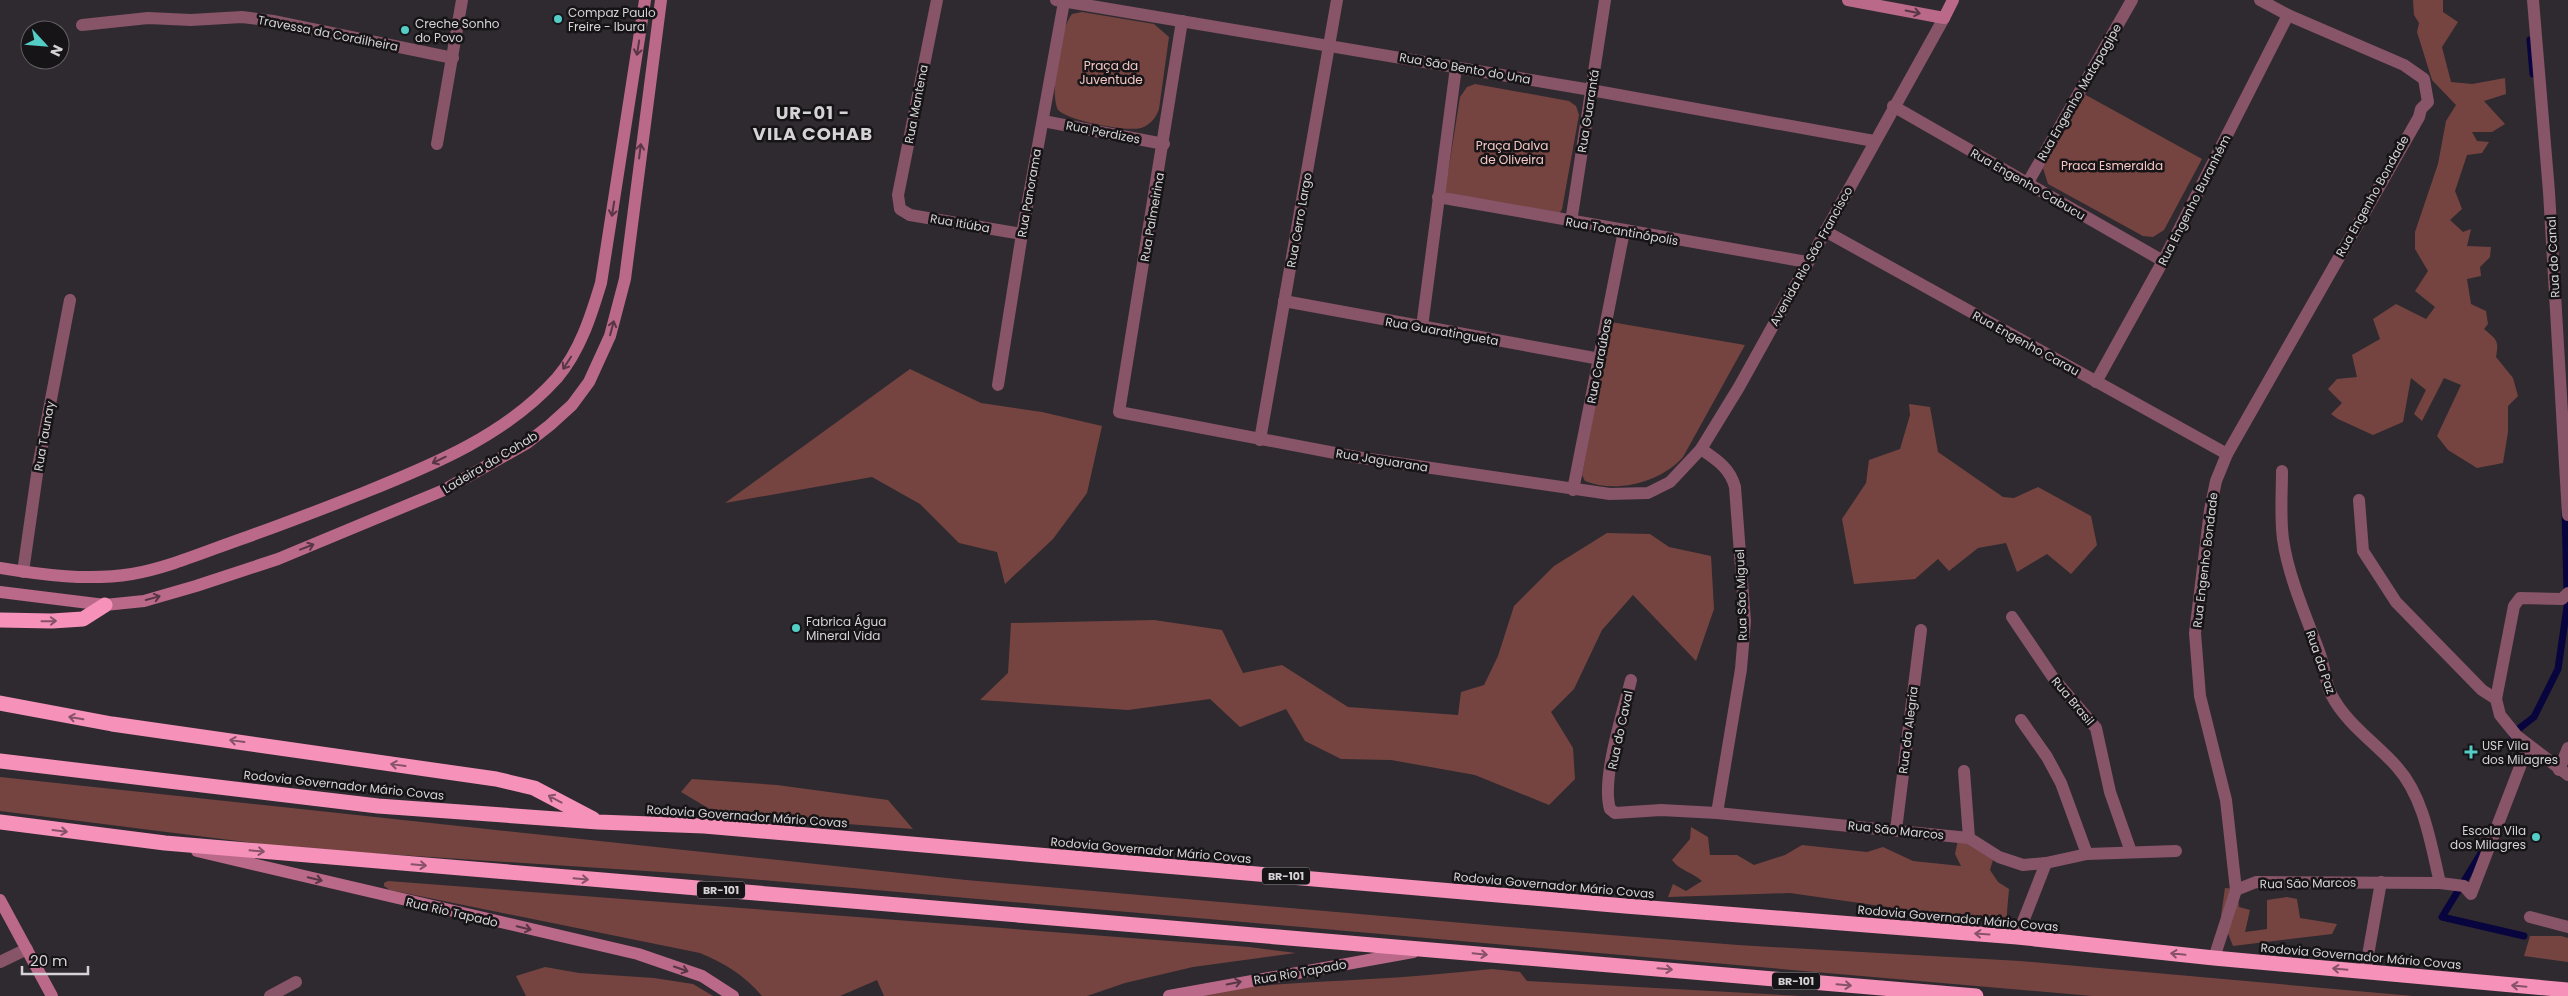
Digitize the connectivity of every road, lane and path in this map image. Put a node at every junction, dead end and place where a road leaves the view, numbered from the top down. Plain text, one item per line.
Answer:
1 (462, 0) edge
2 (645, 0) edge
3 (661, 0) edge
4 (937, 0) edge
5 (1337, 0) edge
6 (1606, 0) edge
7 (1848, 0) edge
8 (1953, 0) edge
9 (2132, 0) edge
10 (2260, 0) edge
11 (2533, 0) edge
12 (1060, 1) edge
13 (2288, 15) junction
14 (1944, 18) junction
15 (1182, 22) junction
16 (82, 25) dead end
17 (1330, 45) junction
18 (453, 58) junction
19 (1456, 67) junction
20 (1591, 90) junction
21 (1893, 106) junction
22 (1042, 121) junction
23 (1874, 141) junction
24 (437, 144) dead end
25 (1164, 144) junction
26 (2027, 184) junction
27 (1438, 197) junction
28 (900, 208) joint
29 (1571, 222) junction
30 (1824, 231) junction
31 (1624, 232) junction
32 (1022, 234) junction
33 (2163, 261) junction
34 (1808, 262) junction
35 (70, 300) dead end
36 (1284, 301) junction
37 (1422, 327) junction
38 (1600, 359) junction
39 (2096, 382) junction
40 (998, 385) dead end
41 (1119, 412) joint
42 (1260, 440) junction
43 (1702, 449) junction
44 (2227, 454) junction
45 (2282, 471) dead end
46 (1573, 490) junction
47 (1648, 493) joint
48 (2359, 500) dead end
49 (2568, 515) edge
50 (0, 568) edge
51 (23, 572) junction
52 (0, 592) edge
53 (2568, 593) edge
54 (105, 604) junction
55 (2012, 617) dead end
56 (0, 620) edge
57 (1921, 630) dead end
58 (1630, 680) dead end
59 (2496, 699) junction
60 (0, 702) edge
61 (2021, 720) dead end
62 (2528, 746) junction
63 (2568, 748) edge
64 (3, 762) edge
65 (1964, 772) dead end
66 (2564, 773) edge
67 (1610, 809) joint
68 (1717, 813) junction
69 (598, 822) junction
70 (6, 824) edge
71 (1896, 830) junction
72 (1969, 838) junction
73 (165, 843) junction
74 (2176, 851) dead end
75 (2131, 852) junction
76 (2087, 854) junction
77 (2046, 863) junction
78 (2381, 882) junction
79 (2457, 887) junction
80 (2236, 890) junction
81 (0, 900) edge
82 (2530, 917) dead end
83 (2568, 927) edge
84 (2017, 937) junction
85 (1431, 948) junction
86 (27, 949) junction
87 (2214, 958) junction
88 (0, 962) edge
89 (2365, 972) junction
90 (296, 982) dead end
91 (2568, 990) edge
92 (52, 996) edge
93 (270, 996) edge
94 (733, 996) edge
95 (1169, 996) edge
96 (1976, 996) edge

1 - 18 street
2 -> 51 main road, Ladeira da Cohab
54 -> 3 main road, Ladeira da Cohab
4 - 28 street, Rua Mantena
5 - 17 street, Rua Cerro Largo
6 - 20 street, Rua Guarantá
7 -> 14 main road
8 - 14 main road, Avenida Rio São Francisco
9 - 26 street, Rua Engenho Matapagipe
10 - 13 street
11 - 49 street, Rua do Canal
12 - 15 street, Rua São Bento do Una
12 - 22 street, Rua Panorama
13 - 33 street, Rua Engenho Buranhém
13 - 44 street, Rua Engenho Bondade
14 - 21 street, Avenida Rio São Francisco
15 - 17 street, Rua São Bento do Una
15 - 25 street, Rua Palmeirina
16 - 18 street, Travessa da Cordilheira
17 - 19 street, Rua São Bento do Una
17 - 36 street, Rua Cerro Largo
18 - 24 street
19 - 20 street, Rua São Bento do Una
19 - 27 street
20 - 23 street, Rua São Bento do Una
20 - 29 street, Rua Guarantá
21 - 23 street, Avenida Rio São Francisco
21 - 26 street, Rua Engenho Cabucu
22 - 25 street, Rua Perdizes
22 - 32 street, Rua Panorama
23 - 30 street, Avenida Rio São Francisco
25 - 41 street, Rua Palmeirina
26 - 33 street, Rua Engenho Cabucu
27 - 29 street, Rua Tocantinópolis
27 - 37 street
28 - 32 street, Rua Itiúba
29 - 31 street, Rua Tocantinópolis
30 - 34 street, Avenida Rio São Francisco
30 - 39 street, Rua Engenho Carau
31 - 34 street, Rua Tocantinópolis
31 - 38 street, Rua Caraúbas
32 - 40 street, Rua Panorama
33 - 39 street, Rua Engenho Buranhém
34 - 43 street, Avenida Rio São Francisco
35 - 51 street, Rua Taunay
36 - 37 street, Rua Guaratingueta
36 - 42 street, Rua Cerro Largo
37 - 38 street, Rua Guaratingueta
38 - 46 street, Rua Caraúbas
39 - 44 street, Rua Engenho Carau
41 - 42 street, Rua Jaguarana
42 - 46 street, Rua Jaguarana
43 - 47 street, Avenida Rio São Francisco
43 - 68 street, Rua São Miguel
44 - 80 street, Rua Engenho Bondade
45 - 79 street, Rua da Paz
46 - 47 street, Rua Jaguarana
48 - 59 street
50 - 51 main road, Ladeira da Cohab
52 - 54 main road, Ladeira da Cohab
53 - 59 street
56 -> 54 highway
55 - 75 street, Rua Brasil
57 - 71 street, Rua da Alegria
58 - 67 street, Rua do Caval
59 - 62 street
69 -> 60 highway
61 - 76 street
62 - 66 street
62 - 79 street
63 - 66 street
64 - 69 highway, Rodovia Governador Mário Covas / BR-101
65 - 72 street
67 - 68 street, Rua São Marcos
68 - 71 street, Rua São Marcos
84 -> 69 highway, Rodovia Governador Mário Covas / BR-101
70 -> 73 highway, BR-101
71 - 72 street, Rua São Marcos
72 - 77 street, Rua São Marcos
73 -> 85 highway, BR-101
73 -> 94 main road, Rua Rio Tapado
74 - 75 street, Rua São Marcos
75 - 76 street, Rua São Marcos
76 - 77 street, Rua São Marcos
77 - 84 street
78 - 79 street, Rua São Marcos
78 - 80 street, Rua São Marcos
78 - 89 street
80 - 87 street, Rua Engenho Bondade
81 - 86 main road
82 - 83 street
87 -> 84 highway, Rodovia Governador Mário Covas / BR-101
95 -> 85 main road, Rua Rio Tapado
85 -> 96 highway, BR-101
86 - 88 street
86 - 92 main road
89 -> 87 highway, Rodovia Governador Mário Covas / BR-101
91 -> 89 highway, Rodovia Governador Mário Covas / BR-101
90 - 93 street

